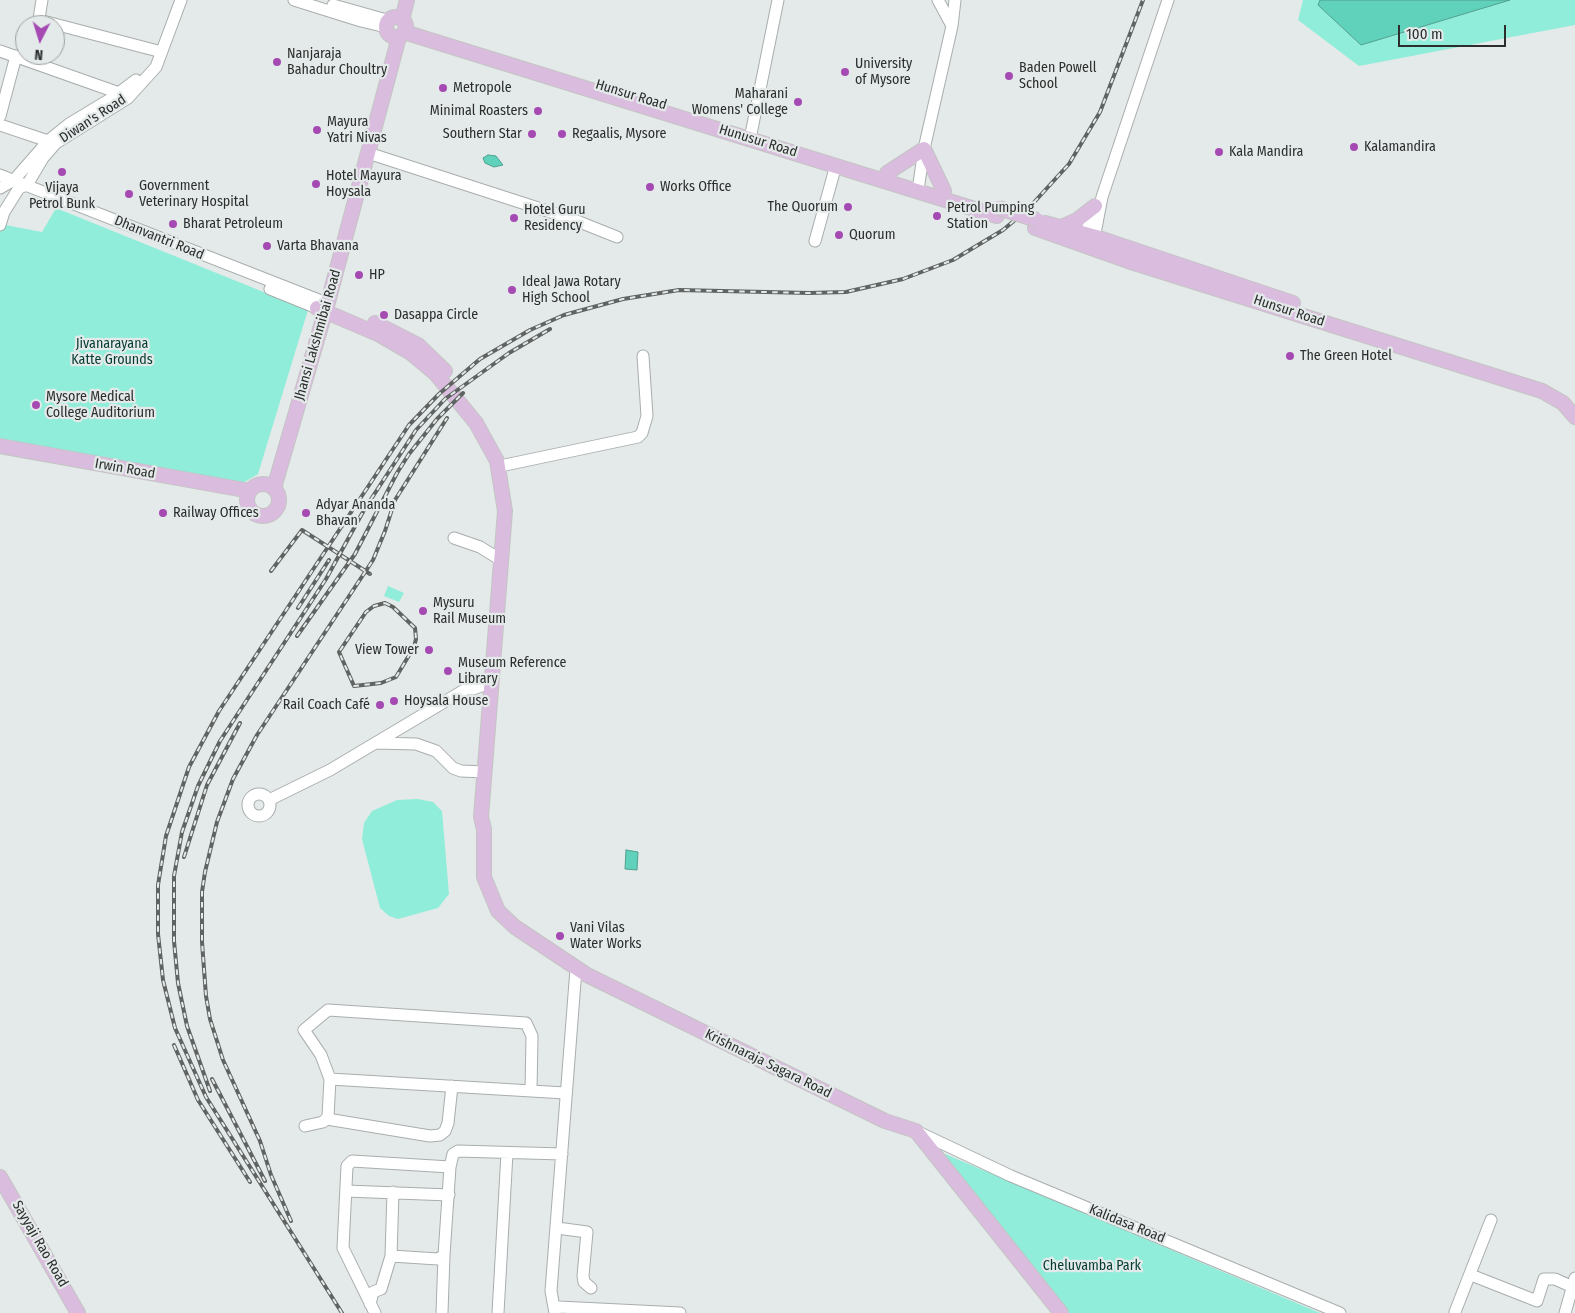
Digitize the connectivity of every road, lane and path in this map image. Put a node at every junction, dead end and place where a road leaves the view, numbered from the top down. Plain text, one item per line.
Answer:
1 (42, 0) edge
2 (174, 0) edge
3 (294, 0) edge
4 (317, 0) edge
5 (400, 0) edge
6 (407, 0) edge
7 (778, 0) edge
8 (938, 0) edge
9 (955, 0) edge
10 (1168, 0) edge
11 (39, 15) edge
12 (952, 26) junction
13 (397, 27) junction
14 (65, 29) edge
15 (158, 50) junction
16 (0, 51) edge
17 (15, 56) edge
18 (15, 60) edge
19 (49, 65) edge
20 (120, 93) junction
21 (0, 116) edge
22 (0, 125) edge
23 (751, 135) junction
24 (48, 141) junction
25 (924, 150) junction
26 (368, 153) junction
27 (836, 165) junction
28 (887, 173) junction
29 (10, 183) edge
30 (918, 186) junction
31 (944, 191) junction
32 (1098, 202) junction
33 (998, 212) junction
34 (1036, 224) junction
35 (0, 225) edge
36 (1059, 228) junction
37 (617, 237) dead end
38 (815, 240) dead end
39 (1088, 241) junction
40 (322, 305) junction
41 (643, 356) dead end
42 (1575, 405) edge
43 (1575, 417) edge
44 (0, 446) edge
45 (0, 455) edge
46 (505, 465) junction
47 (271, 487) junction
48 (249, 495) junction
49 (454, 538) dead end
50 (501, 560) junction
51 (495, 682) junction
52 (473, 689) junction
53 (494, 697) junction
54 (374, 743) junction
55 (485, 772) junction
56 (269, 800) dead end
57 (484, 829) junction
58 (576, 969) junction
59 (330, 1079) junction
60 (452, 1086) junction
61 (531, 1091) junction
62 (565, 1093) junction
63 (327, 1120) junction
64 (305, 1126) dead end
65 (916, 1131) junction
66 (507, 1153) junction
67 (562, 1154) junction
68 (450, 1167) junction
69 (0, 1177) edge
70 (346, 1191) junction
71 (393, 1192) junction
72 (449, 1195) junction
73 (1492, 1220) dead end
74 (557, 1228) junction
75 (444, 1255) junction
76 (391, 1256) junction
77 (1470, 1275) junction
78 (1574, 1285) edge
79 (591, 1288) dead end
80 (1537, 1301) junction
81 (372, 1308) edge
82 (554, 1311) edge
83 (659, 1312) edge
84 (1455, 1312) edge
85 (78, 1313) edge
86 (442, 1313) edge
87 (498, 1313) edge
88 (680, 1313) edge
89 (1061, 1313) edge
90 (1340, 1313) edge
91 (1533, 1313) edge
92 (1565, 1313) edge

1 - 11 street
2 - 15 street
2 - 29 street, Diwan's Road
3 - 13 street
4 - 13 street
5 - 13 main road, Jhansi Lakshmibai Road
6 - 13 main road, Jhansi Lakshmibai Road
7 - 23 street
8 - 12 street
9 - 12 street
10 - 32 street
12 - 25 street
13 - 23 main road, Hunusur Road
13 - 26 main road, Jhansi Lakshmibai Road
13 - 40 main road, Jhansi Lakshmibai Road
14 - 15 street
15 - 20 street
16 - 17 street
18 - 21 street
19 - 20 street
20 - 24 street
22 - 24 street
23 - 27 main road, Hunusur Road
23 - 28 main road, Hunsur Road
24 - 29 street
25 - 28 main road
25 - 30 street
25 - 31 main road
26 - 37 street
26 - 40 main road, Jhansi Lakshmibai Road
27 - 30 main road, Hunusur Road
27 - 38 street
28 - 30 main road, Hunsur Road
29 - 35 street
29 - 40 street, Dhanvantri Road
30 - 31 main road, Hunsur Road
30 - 33 main road, Hunusur Road
31 - 33 main road, Hunsur Road
32 - 36 main road
32 - 39 street
33 - 34 main road, Hunsur Road
34 - 36 main road
34 - 39 main road, Hunsur Road
36 - 39 main road
39 - 42 main road
39 - 43 main road, Hunsur Road
40 - 46 main road, Krishnaraja Sagara Road
40 - 47 main road, Jhansi Lakshmibai Road
40 - 50 main road, Krishnaraja Sagara Road
41 - 46 street
44 - 48 main road, Irwin Road
45 - 48 main road, Irwin Road
46 - 51 main road, Krishnaraja Sagara Road
47 - 48 main road
47 - 48 main road
49 - 50 street
50 - 51 main road, Krishnaraja Sagara Road
51 - 52 street
51 - 53 main road, Krishnaraja Sagara Road
52 - 53 street
52 - 54 street
53 - 55 main road, Krishnaraja Sagara Road
53 - 57 main road, Krishnaraja Sagara Road
54 - 55 street
54 - 56 street
55 - 57 main road, Krishnaraja Sagara Road
57 - 58 main road, Krishnaraja Sagara Road
58 - 62 street
58 - 65 main road, Krishnaraja Sagara Road
59 - 60 street
59 - 61 street
59 - 63 street
60 - 61 street
60 - 63 street
61 - 62 street
62 - 67 street
63 - 64 street
65 - 89 main road
65 - 90 street, Kalidasa Road
66 - 67 street
66 - 68 street
66 - 87 street
67 - 74 street
68 - 70 street
68 - 72 street
69 - 85 main road, Sayyaji Rao Road
70 - 71 street
70 - 81 street
71 - 72 street
71 - 76 street
72 - 75 street
73 - 77 street
74 - 79 street
74 - 82 street
75 - 76 street
75 - 86 street
76 - 81 street
77 - 80 street
77 - 84 street
78 - 80 street
78 - 92 street
80 - 91 street
82 - 83 street
83 - 88 street

